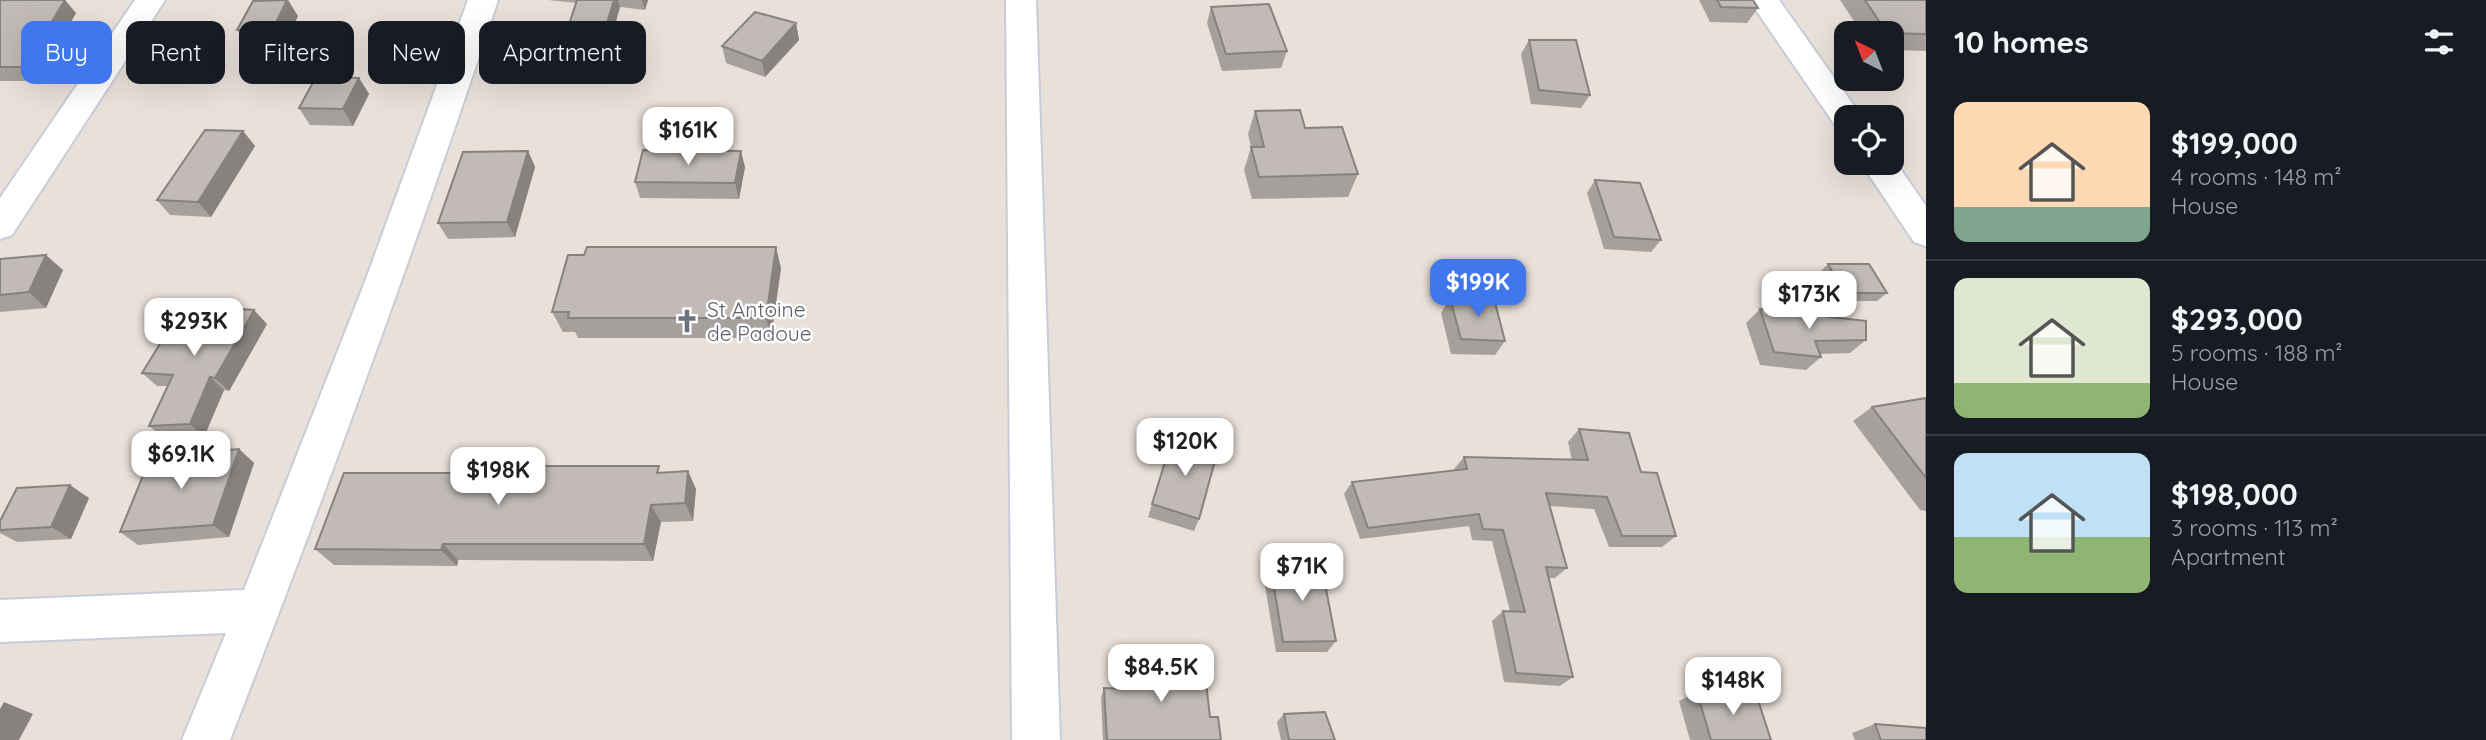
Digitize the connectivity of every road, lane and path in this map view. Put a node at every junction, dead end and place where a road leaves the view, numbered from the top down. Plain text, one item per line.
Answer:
1 (150, 0) edge
2 (483, 0) edge
3 (1021, 0) edge
4 (1764, 0) edge
5 (1838, 105) edge
6 (1886, 175) edge
7 (0, 226) edge
8 (1926, 233) edge
9 (259, 611) junction
10 (0, 621) edge
11 (206, 740) edge
12 (1036, 740) edge

1 - 7 street
2 - 9 street
3 - 12 street
4 - 5 street
6 - 8 street
9 - 10 street
9 - 11 street

